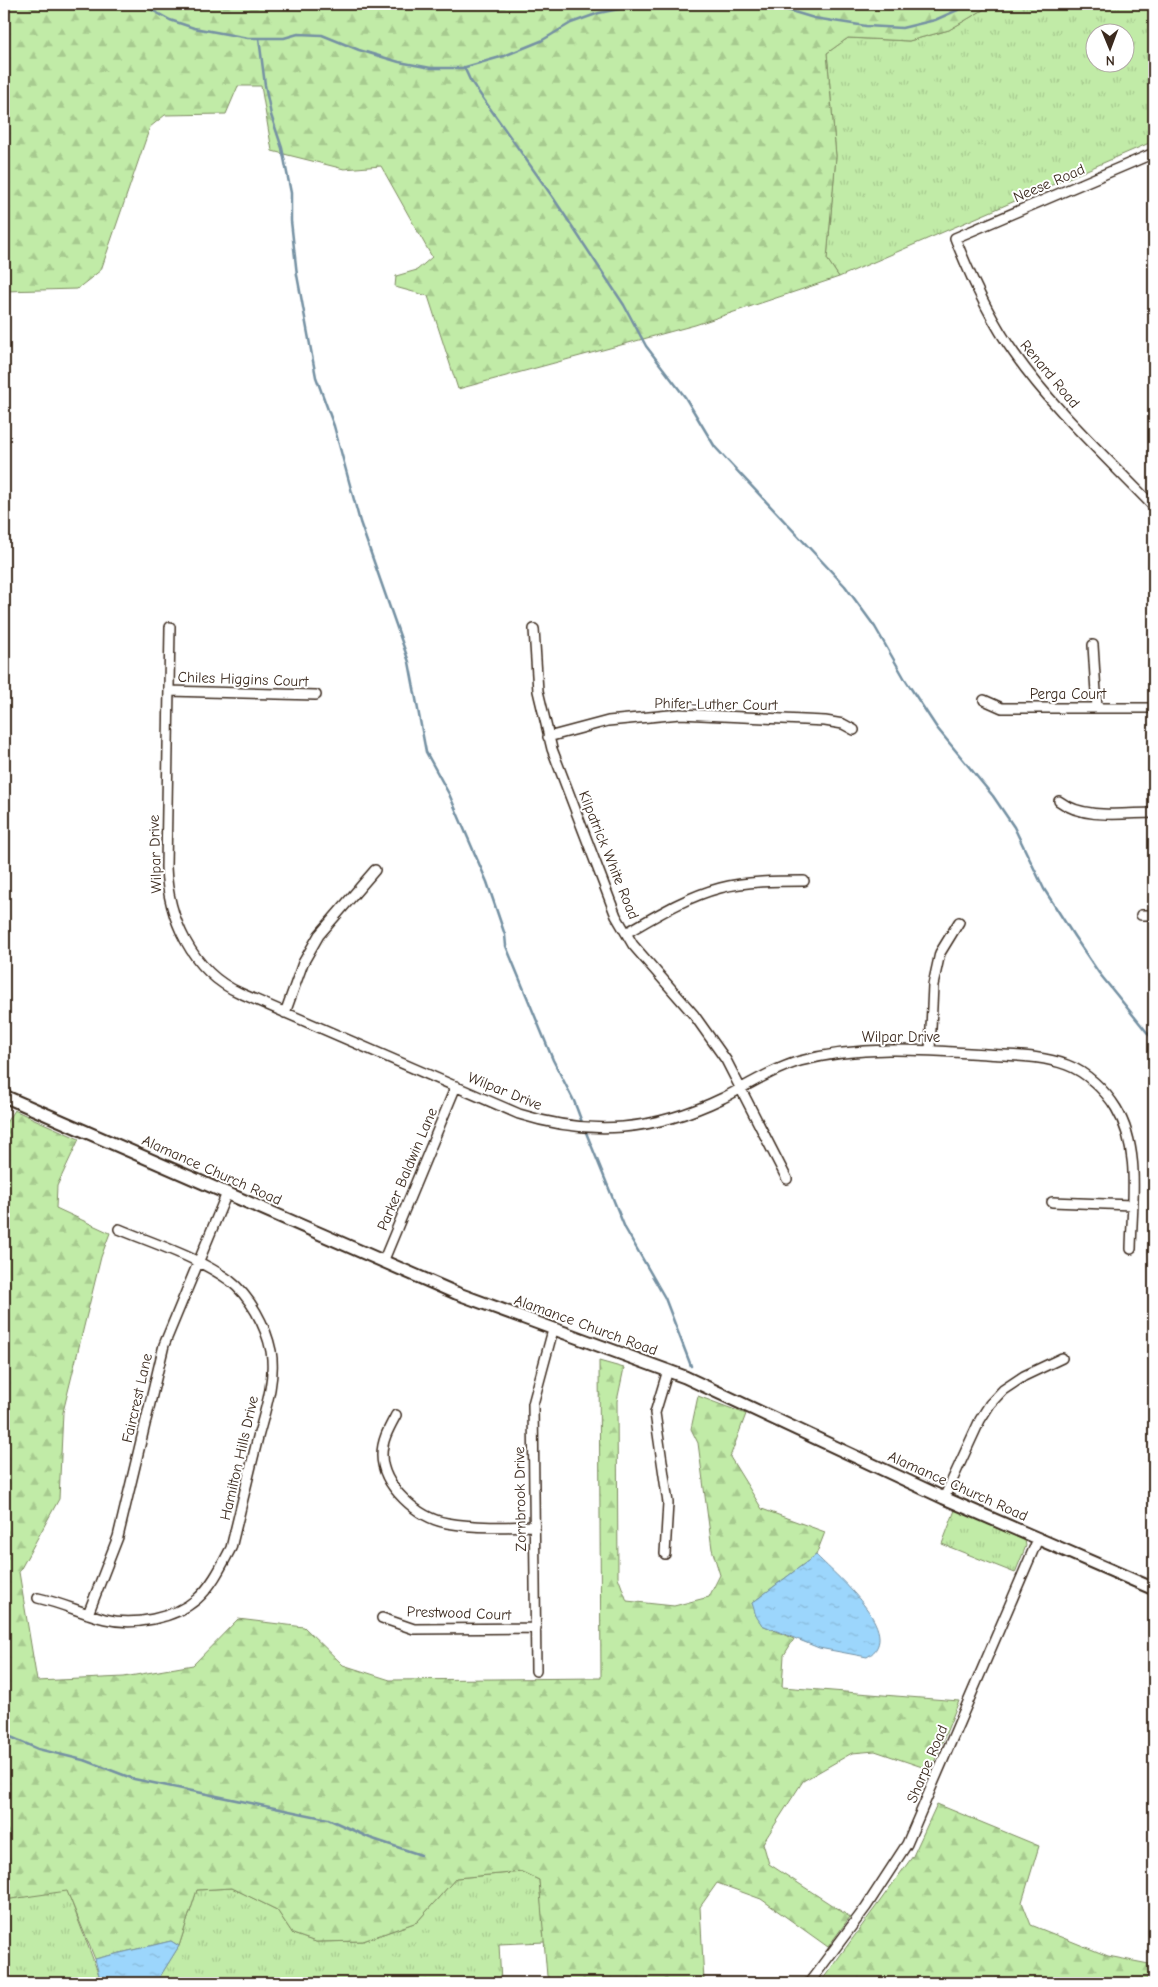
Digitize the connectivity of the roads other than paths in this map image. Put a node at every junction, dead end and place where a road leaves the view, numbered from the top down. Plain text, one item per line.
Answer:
1 (1154, 153) edge
2 (955, 238) joint
3 (1154, 507) edge
4 (170, 627) dead end
5 (534, 629) dead end
6 (1093, 645) dead end
7 (169, 691) junction
8 (316, 695) dead end
9 (984, 700) dead end
10 (1097, 708) junction
11 (1154, 708) edge
12 (854, 730) dead end
13 (548, 737) junction
14 (1059, 801) dead end
15 (1154, 813) edge
16 (376, 870) dead end
17 (804, 881) dead end
18 (1141, 915) dead end
19 (1154, 915) edge
20 (959, 922) dead end
21 (626, 933) junction
22 (285, 1013) junction
23 (930, 1050) junction
24 (456, 1086) junction
25 (740, 1088) junction
26 (4, 1096) edge
27 (787, 1179) dead end
28 (228, 1193) junction
29 (1052, 1202) dead end
30 (1132, 1205) junction
31 (119, 1229) dead end
32 (1131, 1249) dead end
33 (383, 1262) junction
34 (199, 1263) junction
35 (553, 1330) junction
36 (1062, 1358) dead end
37 (668, 1370) junction
38 (396, 1415) dead end
39 (944, 1498) junction
40 (535, 1526) junction
41 (1038, 1538) junction
42 (665, 1554) dead end
43 (1154, 1589) edge
44 (38, 1598) dead end
45 (88, 1614) junction
46 (382, 1618) dead end
47 (536, 1628) junction
48 (536, 1671) dead end
49 (809, 1983) edge

1 - 2 street, Neese Road
2 - 3 street, Renard Road
4 - 7 street, Wilpar Drive
5 - 13 street, Kilpatrick White Road
6 - 10 street
7 - 8 street, Chiles Higgins Court
7 - 22 street, Wilpar Drive
9 - 10 street, Perga Court
10 - 11 street, Perga Court
12 - 13 street, Phifer-Luther Court
13 - 21 street, Kilpatrick White Road
14 - 15 street
16 - 22 street
17 - 21 street
18 - 19 street
20 - 23 street
21 - 25 street, Kilpatrick White Road
22 - 24 street, Wilpar Drive
23 - 25 street, Wilpar Drive
23 - 30 street, Wilpar Drive
24 - 25 street, Wilpar Drive
24 - 33 street, Parker Baldwin Lane
25 - 27 street, Kilpatrick White Road
26 - 28 main road, Alamance Church Road
28 - 33 main road, Alamance Church Road
28 - 34 street, Faircrest Lane
29 - 30 street
30 - 32 street, Wilpar Drive
31 - 34 street, Hamilton Hills Drive
33 - 35 main road, Alamance Church Road
34 - 45 street, Faircrest Lane
34 - 45 street, Hamilton Hills Drive
35 - 37 main road, Alamance Church Road
35 - 40 street, Zornbrook Drive
36 - 39 street
37 - 39 main road, Alamance Church Road
37 - 42 street
38 - 40 street
39 - 41 main road, Alamance Church Road
40 - 47 street, Zornbrook Drive
41 - 43 main road, Alamance Church Road
41 - 49 street, Sharpe Road
44 - 45 street, Hamilton Hills Drive
46 - 47 street, Prestwood Court
47 - 48 street, Zornbrook Drive

